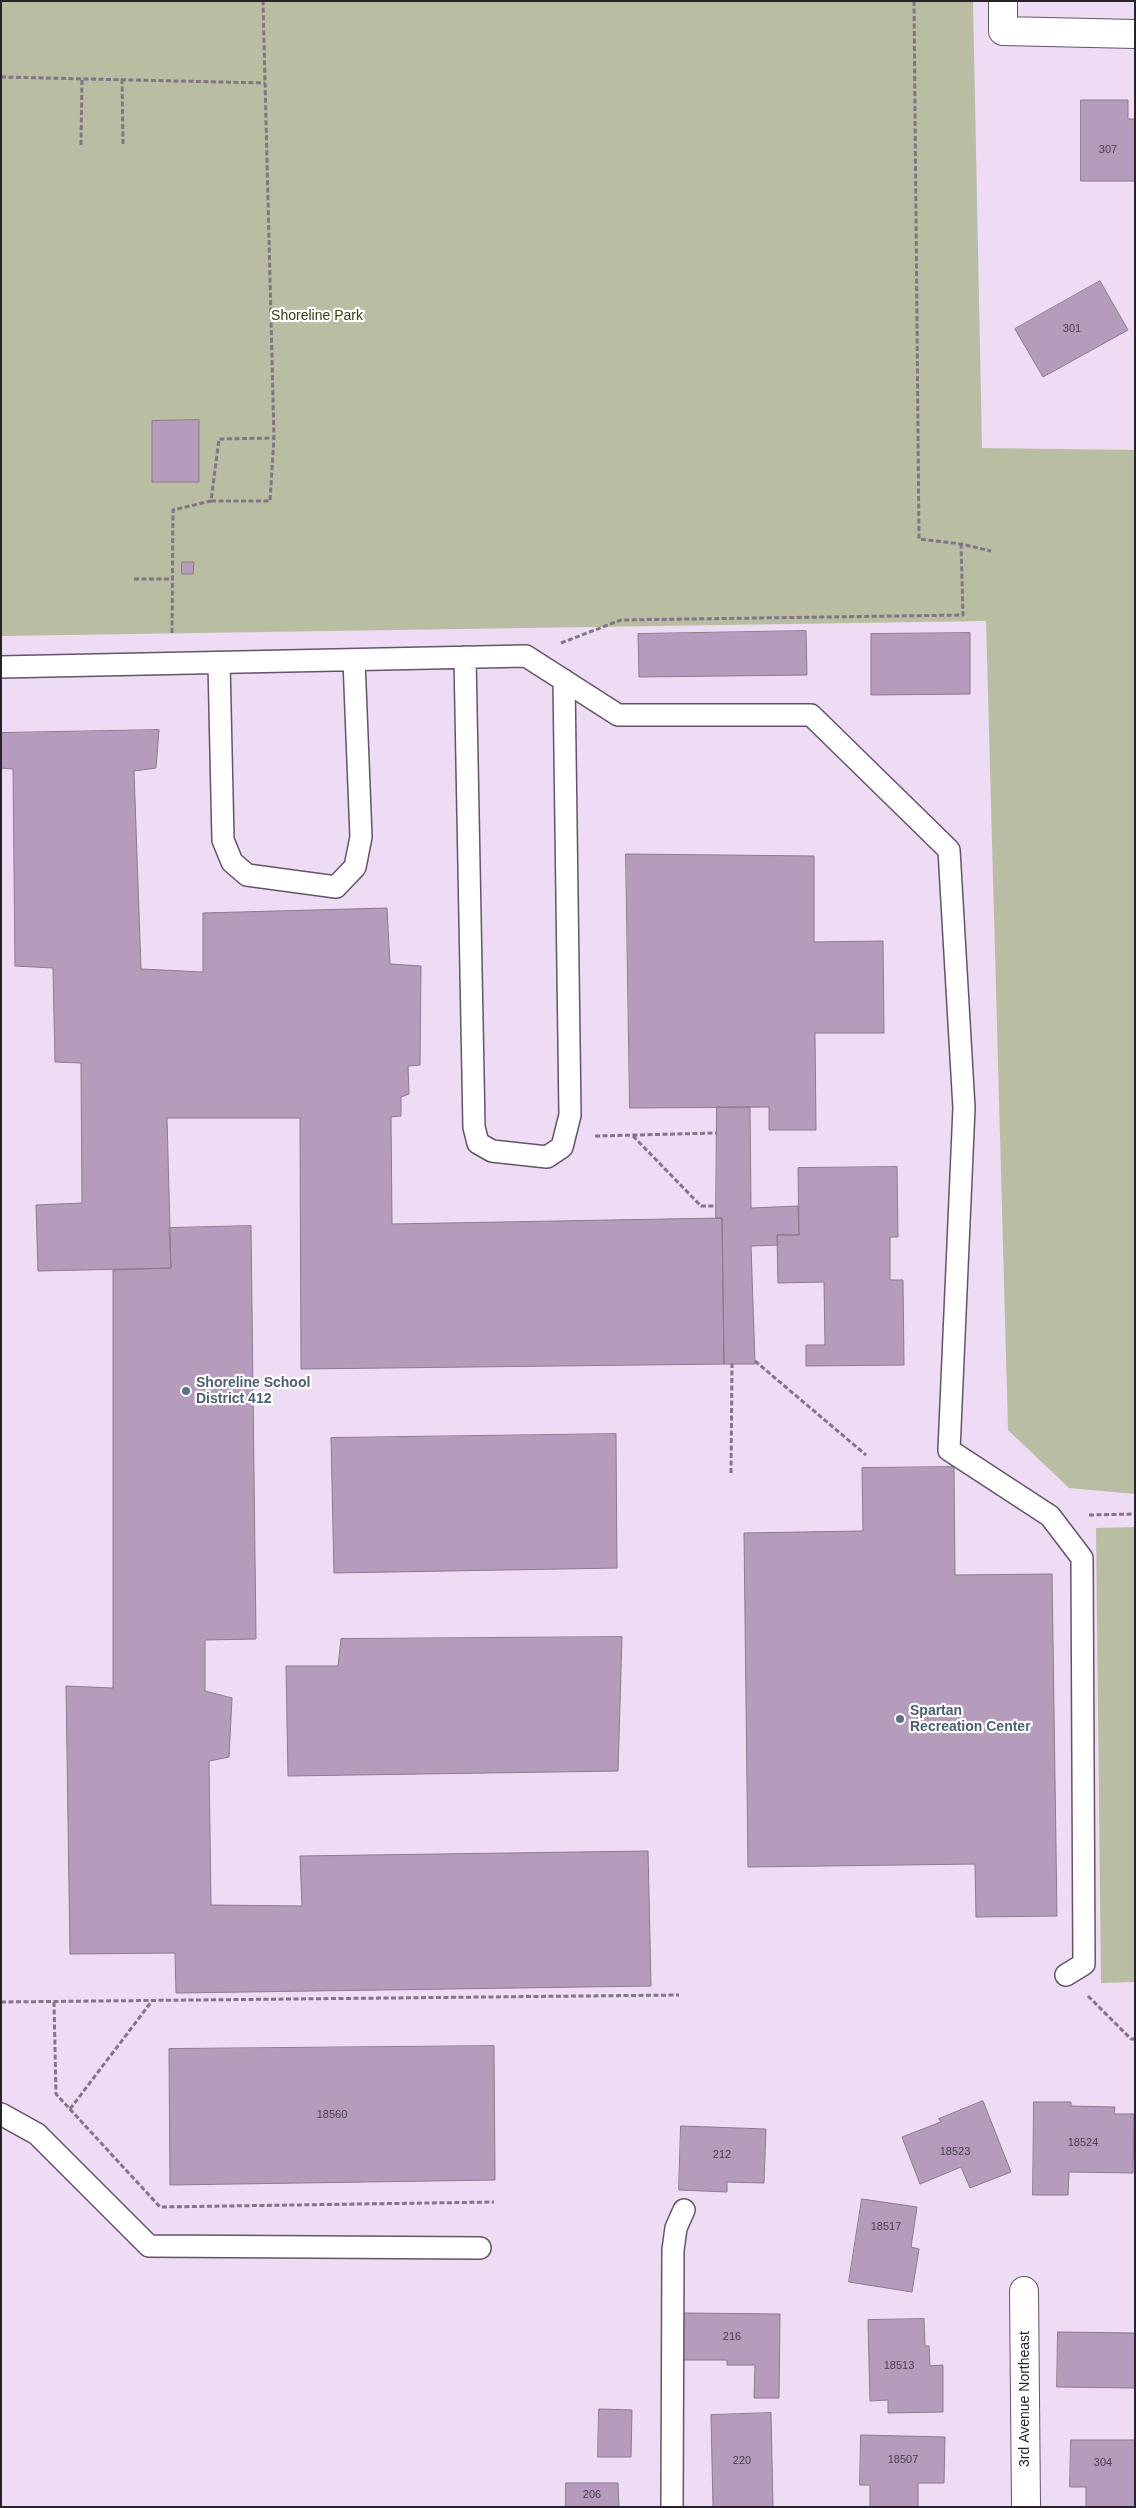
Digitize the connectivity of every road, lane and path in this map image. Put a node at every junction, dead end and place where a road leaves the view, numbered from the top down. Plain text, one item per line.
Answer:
1 (263, 1) edge
2 (914, 1) edge
3 (1003, 1) edge
4 (1135, 34) edge
5 (1, 77) edge
6 (82, 79) junction
7 (122, 80) junction
8 (265, 83) junction
9 (81, 145) dead end
10 (122, 145) dead end
11 (274, 438) junction
12 (210, 500) junction
13 (961, 544) junction
14 (991, 551) dead end
15 (134, 579) dead end
16 (172, 579) junction
17 (172, 620) dead end
18 (526, 656) junction
19 (465, 657) junction
20 (354, 660) junction
21 (219, 663) junction
22 (1, 667) edge
23 (564, 680) junction
24 (717, 1133) dead end
25 (633, 1135) junction
26 (565, 1136) junction
27 (716, 1206) dead end
28 (755, 1361) dead end
29 (732, 1364) dead end
30 (866, 1455) dead end
31 (731, 1473) dead end
32 (1135, 1514) edge
33 (1050, 1516) junction
34 (1066, 1975) joint
35 (678, 1995) dead end
36 (152, 2000) junction
37 (1, 2002) edge
38 (54, 2002) junction
39 (1135, 2039) edge
40 (70, 2109) junction
41 (1, 2114) edge
42 (494, 2202) dead end
43 (684, 2210) dead end
44 (480, 2248) dead end
45 (1024, 2291) dead end
46 (672, 2507) edge
47 (1026, 2507) edge

1 - 8 path
2 - 13 path
3 - 4 street
5 - 6 path
6 - 7 path
6 - 9 path
7 - 8 path
7 - 10 path
8 - 11 path
11 - 12 path
11 - 12 path
12 - 16 path
13 - 14 path
13 - 18 path
15 - 16 path
16 - 17 path
18 - 19 lane
18 - 23 lane
19 - 20 lane
19 - 26 lane
20 - 21 lane
20 - 21 lane
21 - 22 lane
23 - 26 lane
23 - 33 lane
24 - 25 path
25 - 26 path
25 - 27 path
28 - 30 path
29 - 31 path
32 - 33 path
33 - 34 lane
34 - 39 path
35 - 36 path
36 - 38 path
36 - 40 path
37 - 38 path
38 - 40 path
40 - 42 path
41 - 44 lane
43 - 46 lane
45 - 47 street, 3rd Avenue Northeast

